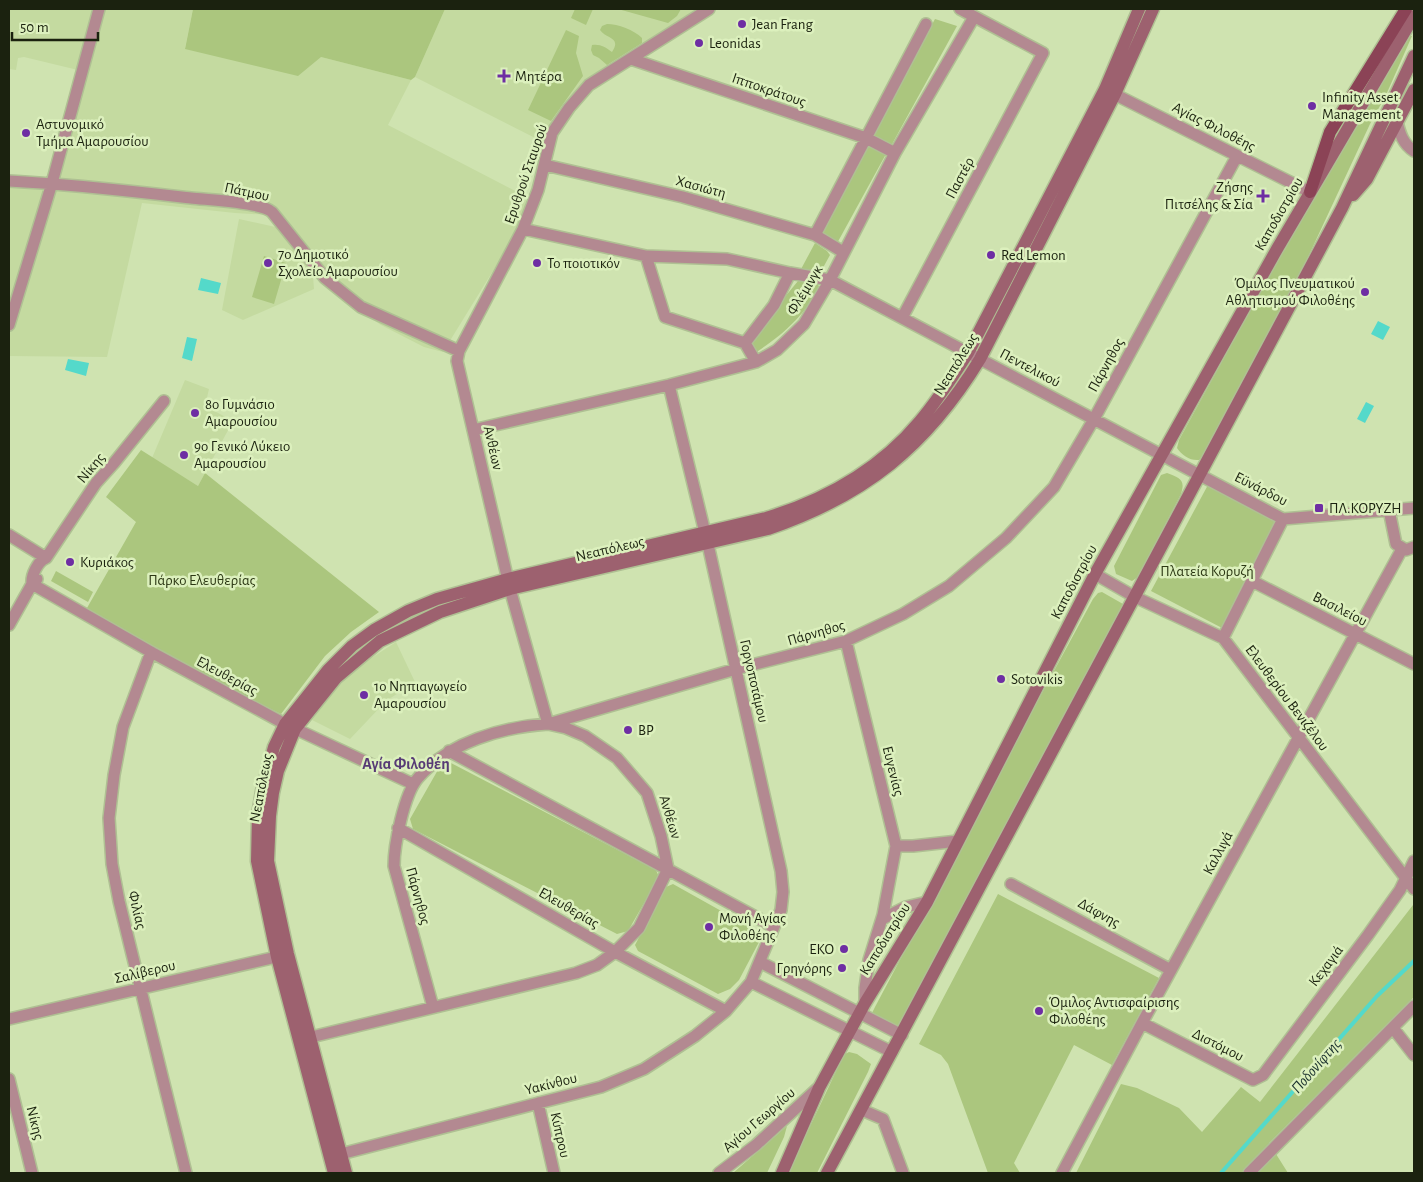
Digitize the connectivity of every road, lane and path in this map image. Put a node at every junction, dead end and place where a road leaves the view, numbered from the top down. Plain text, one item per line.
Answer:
1 (99, 9) edge
2 (709, 9) edge
3 (960, 9) edge
4 (1139, 9) edge
5 (1153, 9) edge
6 (1406, 9) edge
7 (974, 16) junction
8 (1414, 16) edge
9 (926, 24) dead end
10 (1414, 56) edge
11 (631, 59) junction
12 (1414, 90) edge
13 (1110, 92) junction
14 (1397, 122) junction
15 (866, 138) junction
16 (1414, 151) edge
17 (895, 153) junction
18 (1237, 156) junction
19 (545, 166) junction
20 (9, 181) edge
21 (52, 183) junction
22 (1310, 192) junction
23 (1342, 208) junction
24 (524, 229) junction
25 (815, 235) junction
26 (843, 252) junction
27 (646, 256) junction
28 (790, 273) junction
29 (830, 280) junction
30 (902, 318) junction
31 (9, 325) edge
32 (745, 343) junction
33 (459, 351) junction
34 (968, 353) junction
35 (980, 359) junction
36 (756, 362) junction
37 (669, 385) junction
38 (164, 402) dead end
39 (1094, 419) junction
40 (473, 430) junction
41 (1162, 455) junction
42 (1200, 475) junction
43 (1414, 508) edge
44 (1389, 510) junction
45 (1283, 519) junction
46 (9, 535) edge
47 (706, 537) junction
48 (1414, 547) edge
49 (1402, 549) junction
50 (46, 558) junction
51 (1095, 574) junction
52 (1252, 581) junction
53 (32, 584) junction
54 (509, 584) junction
55 (1135, 597) junction
56 (9, 625) edge
57 (1356, 634) junction
58 (1223, 638) junction
59 (846, 641) junction
60 (151, 652) junction
61 (1414, 664) edge
62 (736, 670) junction
63 (548, 724) junction
64 (290, 727) junction
65 (1298, 737) junction
66 (449, 751) junction
67 (413, 784) junction
68 (398, 828) junction
69 (958, 842) junction
70 (896, 846) junction
71 (1414, 861) edge
72 (668, 869) junction
73 (1405, 878) junction
74 (1011, 884) dead end
75 (1414, 889) edge
76 (927, 902) junction
77 (882, 919) junction
78 (774, 927) junction
79 (615, 952) junction
80 (283, 956) junction
81 (760, 962) junction
82 (1171, 970) junction
83 (751, 982) junction
84 (140, 988) junction
85 (1414, 1006) edge
86 (433, 1007) junction
87 (862, 1008) junction
88 (726, 1011) junction
89 (9, 1019) edge
90 (1142, 1022) junction
91 (1393, 1028) junction
92 (850, 1029) junction
93 (902, 1035) junction
94 (304, 1038) junction
95 (892, 1052) junction
96 (1414, 1055) edge
97 (9, 1079) edge
98 (1253, 1080) joint
99 (818, 1088) junction
100 (538, 1103) junction
101 (862, 1110) junction
102 (14, 1118) edge
103 (335, 1155) junction
104 (32, 1173) edge
105 (186, 1173) edge
106 (334, 1173) edge
107 (346, 1173) edge
108 (554, 1173) edge
109 (719, 1173) edge
110 (782, 1173) edge
111 (827, 1173) edge
112 (903, 1173) edge
113 (1062, 1173) edge
114 (1249, 1173) edge

1 - 21 street
2 - 11 street, Ερυθρού Σταυρού
3 - 7 street
4 - 13 main road, Νεαπόλεως
5 - 13 main road, Νεαπόλεως
6 - 22 main road
7 - 17 street, Φλέμινγκ
7 - 30 street, Παστέρ
8 - 22 main road, Καποδιστρίου
9 - 15 street
10 - 23 main road
11 - 15 street, Ιπποκράτους
11 - 19 street, Ερυθρού Σταυρού
12 - 14 main road
13 - 18 street, Αγίας Φιλοθέης
13 - 34 main road, Νεαπόλεως
13 - 35 main road, Νεαπόλεως
14 - 16 street
14 - 23 main road
15 - 17 street, Ιπποκράτους
15 - 25 street
17 - 26 street, Φλέμινγκ
18 - 22 street, Αγίας Φιλοθέης
18 - 39 street, Πάρνηθος
19 - 24 street, Ερυθρού Σταυρού
19 - 25 street, Χασιώτη
20 - 21 street, Πάτμου
21 - 31 street
21 - 33 street, Πάτμου
22 - 41 main road, Καποδιστρίου
23 - 42 main road
24 - 27 street, Πεντελικού
24 - 33 street, Ερυθρού Σταυρού
25 - 26 street, Χασιώτη
26 - 29 street, Φλέμινγκ
27 - 28 street, Πεντελικού
27 - 32 street
28 - 29 street, Πεντελικού
28 - 32 street
29 - 30 street, Πεντελικού
29 - 36 street, Φλέμινγκ
30 - 34 street, Πεντελικού
32 - 36 street
33 - 40 street, Ανθέων
34 - 35 street, Πεντελικού
34 - 47 main road, Νεαπόλεως
35 - 39 street, Πεντελικού
35 - 47 main road, Νεαπόλεως
36 - 37 street, Φλέμινγκ
37 - 40 street, Φλέμινγκ
37 - 47 street, Γοργοποτάμου
38 - 50 street, Νίκης
39 - 41 street, Πεντελικού
39 - 59 street, Πάρνηθος
40 - 54 street, Ανθέων
41 - 42 street, Εϋνάρδου
41 - 51 main road, Καποδιστρίου
42 - 45 street, Εϋνάρδου
42 - 55 main road
43 - 44 street, Εϋνάρδου
44 - 45 street, Εϋνάρδου
44 - 49 street
45 - 52 street
46 - 50 street
47 - 54 main road, Νεαπόλεως
47 - 62 street, Γοργοποτάμου
48 - 49 street
49 - 57 street, Καλλιγά
50 - 53 street, Νίκης
51 - 55 street, Ελευθερίου Βενιζέλου
51 - 69 main road, Καποδιστρίου
52 - 57 street, Βασιλείου
52 - 58 street
53 - 56 street, Νίκης
53 - 60 street, Ελευθερίας
54 - 63 street, Ανθέων
54 - 64 main road, Νεαπόλεως
55 - 58 street, Ελευθερίου Βενιζέλου
55 - 93 main road
57 - 61 street, Βασιλείου
57 - 65 street, Καλλιγά
58 - 65 street, Ελευθερίου Βενιζέλου
59 - 62 street, Πάρνηθος
59 - 70 street, Ευγενίας
60 - 64 street, Ελευθερίας
60 - 84 street, Φιλίας
62 - 63 street, Πάρνηθος
62 - 78 street, Γοργοποτάμου
63 - 66 street, Πάρνηθος
63 - 72 street, Ανθέων
64 - 67 street, Ελευθερίας
64 - 80 main road, Νεαπόλεως
65 - 73 street, Ελευθερίου Βενιζέλου
65 - 82 street, Καλλιγά
66 - 67 street, Πάρνηθος
66 - 72 street
67 - 68 street, Πάρνηθος
68 - 79 street, Ελευθερίας
68 - 86 street, Πάρνηθος
69 - 70 street
69 - 76 main road, Καποδιστρίου
70 - 77 street
71 - 73 street, Κεχαγιά
72 - 78 street
72 - 79 street
73 - 75 street, Ελευθερίου Βενιζέλου
73 - 98 street, Κεχαγιά
74 - 82 street, Δάφνης
76 - 77 street
76 - 87 main road, Καποδιστρίου
77 - 87 street
78 - 81 street, Γοργοποτάμου
79 - 86 street
79 - 88 street, Ελευθερίας
80 - 84 street, Σαλίβερου
80 - 94 main road, Νεαπόλεως
81 - 83 street, Γοργοποτάμου
81 - 87 street
82 - 90 street, Καλλιγά
83 - 88 street, Υακίνθου
83 - 92 street
84 - 89 street, Σαλίβερου
84 - 105 street, Φιλίας
85 - 91 street
86 - 94 street
87 - 92 main road, Καποδιστρίου
87 - 93 street
88 - 100 street, Υακίνθου
90 - 98 street, Διστόμου
90 - 113 street, Καλλιγά
91 - 96 street
91 - 114 street
92 - 95 street
92 - 99 main road, Καποδιστρίου
93 - 95 main road
94 - 103 main road, Νεαπόλεως
95 - 101 main road
97 - 102 street, Νίκης
99 - 109 street, Αγίου Γεωργίου
99 - 110 main road, Καποδιστρίου
100 - 103 street, Υακίνθου
100 - 108 street, Κύπρου
101 - 111 main road
101 - 112 street
102 - 104 street, Νίκης
103 - 106 main road, Νεαπόλεως
103 - 107 main road, Νεαπόλεως

